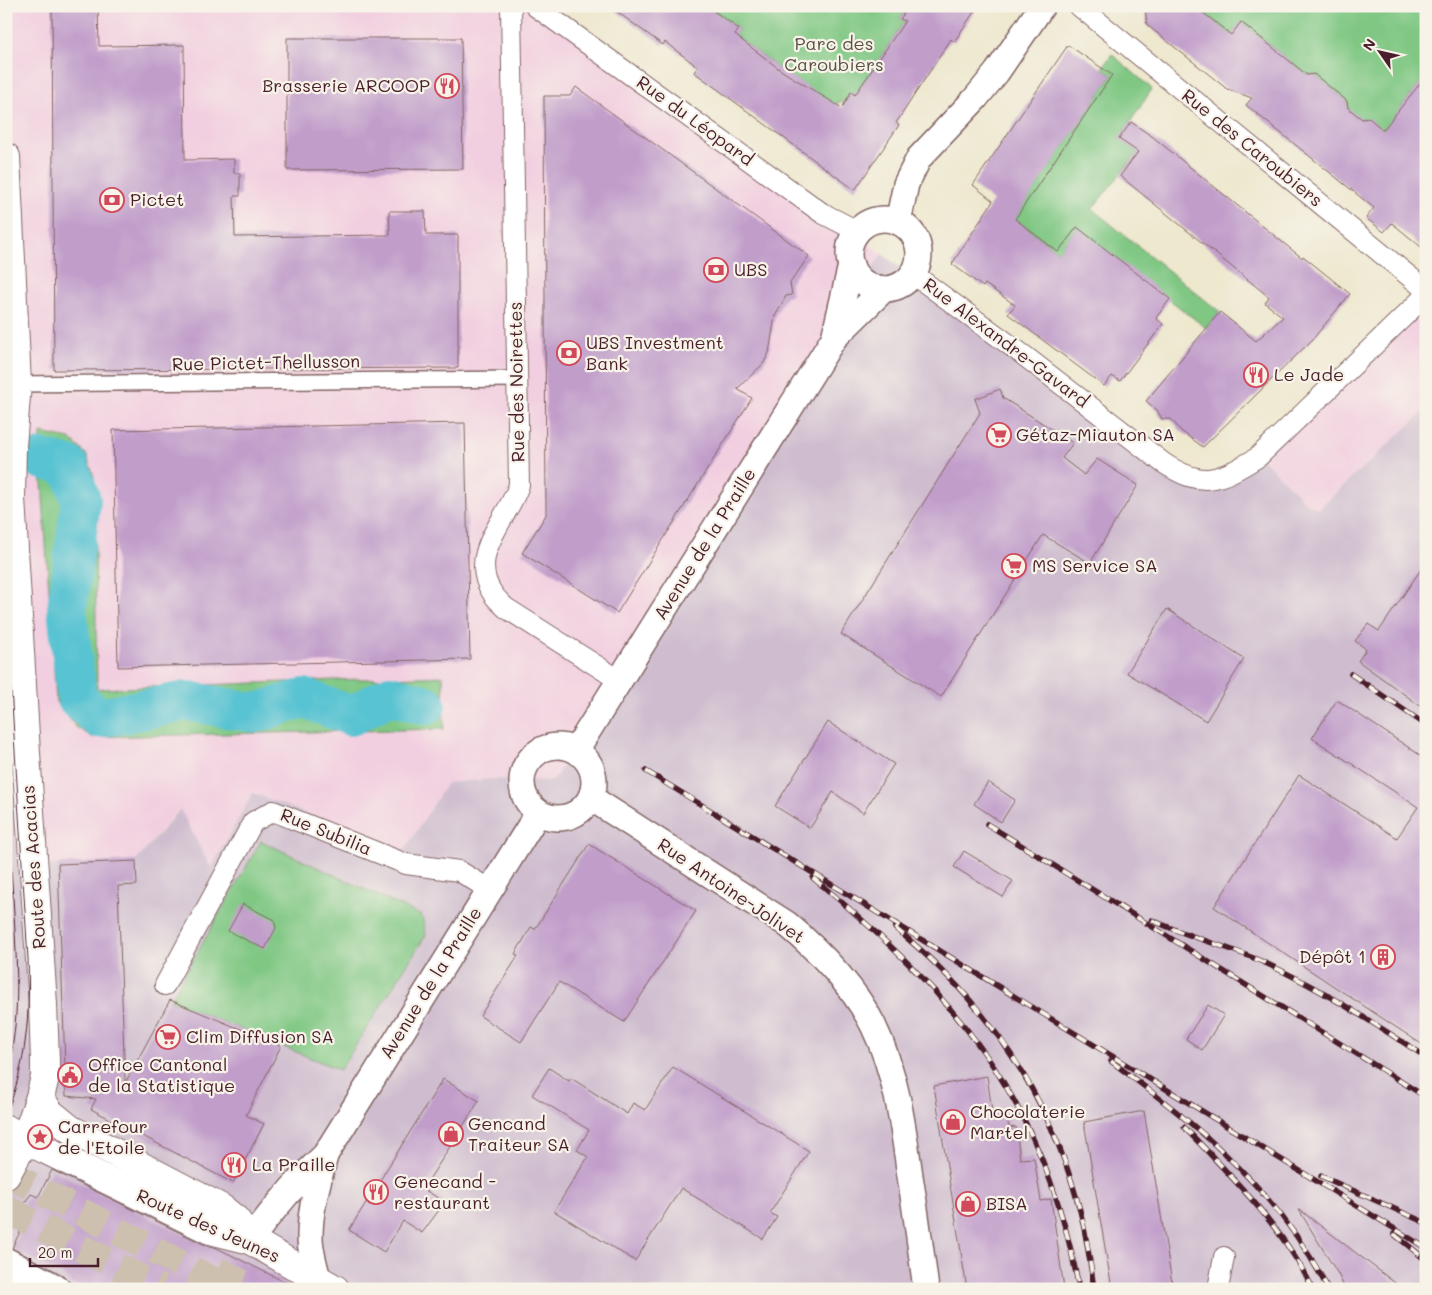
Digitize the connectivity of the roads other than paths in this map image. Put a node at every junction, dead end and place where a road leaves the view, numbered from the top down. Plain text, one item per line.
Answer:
1 (511, 6) edge
2 (535, 6) edge
3 (1042, 6) edge
4 (1079, 6) edge
5 (6, 157) edge
6 (898, 222) junction
7 (857, 231) junction
8 (851, 264) junction
9 (913, 274) junction
10 (884, 289) junction
11 (1426, 290) edge
12 (1426, 295) edge
13 (834, 338) junction
14 (516, 379) junction
15 (17, 384) junction
16 (619, 680) junction
17 (576, 750) junction
18 (591, 798) junction
19 (538, 813) junction
20 (490, 890) junction
21 (165, 985) dead end
22 (40, 1097) junction
23 (15, 1134) edge
24 (326, 1154) junction
25 (6, 1175) edge
26 (245, 1249) junction
27 (1224, 1257) dead end
28 (10, 1268) edge
29 (327, 1283) edge
30 (56, 1289) edge
31 (926, 1289) edge
32 (1218, 1289) edge

1 - 14 street, Rue des Noirettes
2 - 7 street, Rue du Léopard
3 - 6 street
4 - 11 street, Rue des Caroubiers
5 - 15 main road, Route des Acacias
6 - 7 street
6 - 9 street
7 - 8 street
8 - 10 street
8 - 13 street, Avenue de la Praille
9 - 10 street
9 - 12 street, Rue Alexandre-Gavard
10 - 13 street, Avenue de la Praille
13 - 16 street, Avenue de la Praille
14 - 15 street, Rue Pictet-Thellusson
14 - 16 street, Rue des Noirettes
15 - 22 main road, Route des Acacias
16 - 17 street, Avenue de la Praille
17 - 18 street
17 - 19 street
18 - 19 street
18 - 31 street, Rue Antoine-Jolivet
19 - 20 street, Avenue de la Praille
20 - 21 street, Rue Subilia
20 - 24 street, Avenue de la Praille
22 - 23 main road
22 - 26 main road
23 - 25 main road
23 - 26 main road, Route des Jeunes
24 - 26 street, Avenue de la Praille
24 - 29 street, Avenue de la Praille
26 - 29 main road, Route des Jeunes
27 - 32 street
28 - 30 main road

